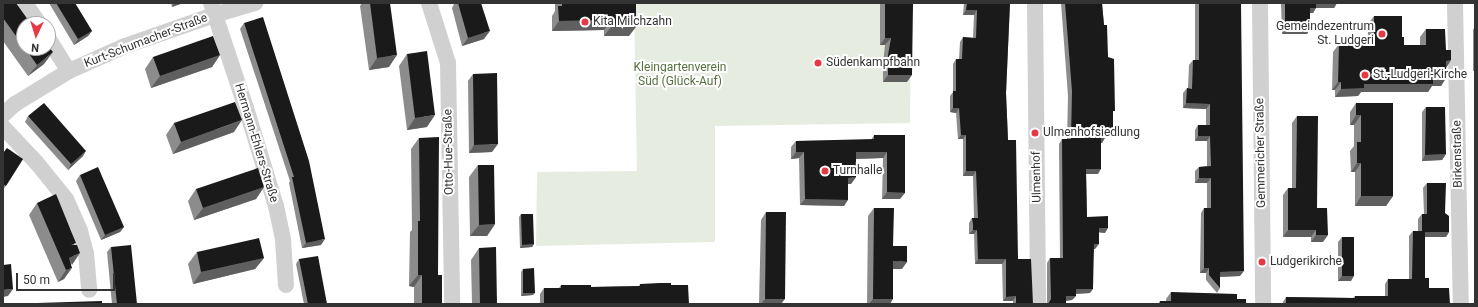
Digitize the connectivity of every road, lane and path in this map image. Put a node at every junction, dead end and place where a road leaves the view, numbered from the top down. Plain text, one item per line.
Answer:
1 (25, 3) edge
2 (255, 3) edge
3 (429, 3) edge
4 (1035, 3) edge
5 (1260, 3) edge
6 (1455, 3) edge
7 (213, 9) edge
8 (34, 16) edge
9 (56, 51) edge
10 (68, 71) junction
11 (3, 115) edge
12 (3, 127) edge
13 (286, 285) dead end
14 (89, 290) dead end
15 (452, 304) edge
16 (1038, 304) edge
17 (1263, 304) edge
18 (1461, 304) edge

1 - 8 street
2 - 7 street, Kurt-Schumacher-Straße
3 - 15 street, Otto-Hue-Straße
4 - 16 street, Ulmenhof
5 - 17 street, Gemmericher Straße
6 - 18 street, Birkenstraße
7 - 10 street, Kurt-Schumacher-Straße
7 - 13 street, Hermann-Ehlers-Straße
9 - 10 street
10 - 11 street, Kurt-Schumacher-Straße
12 - 14 street

